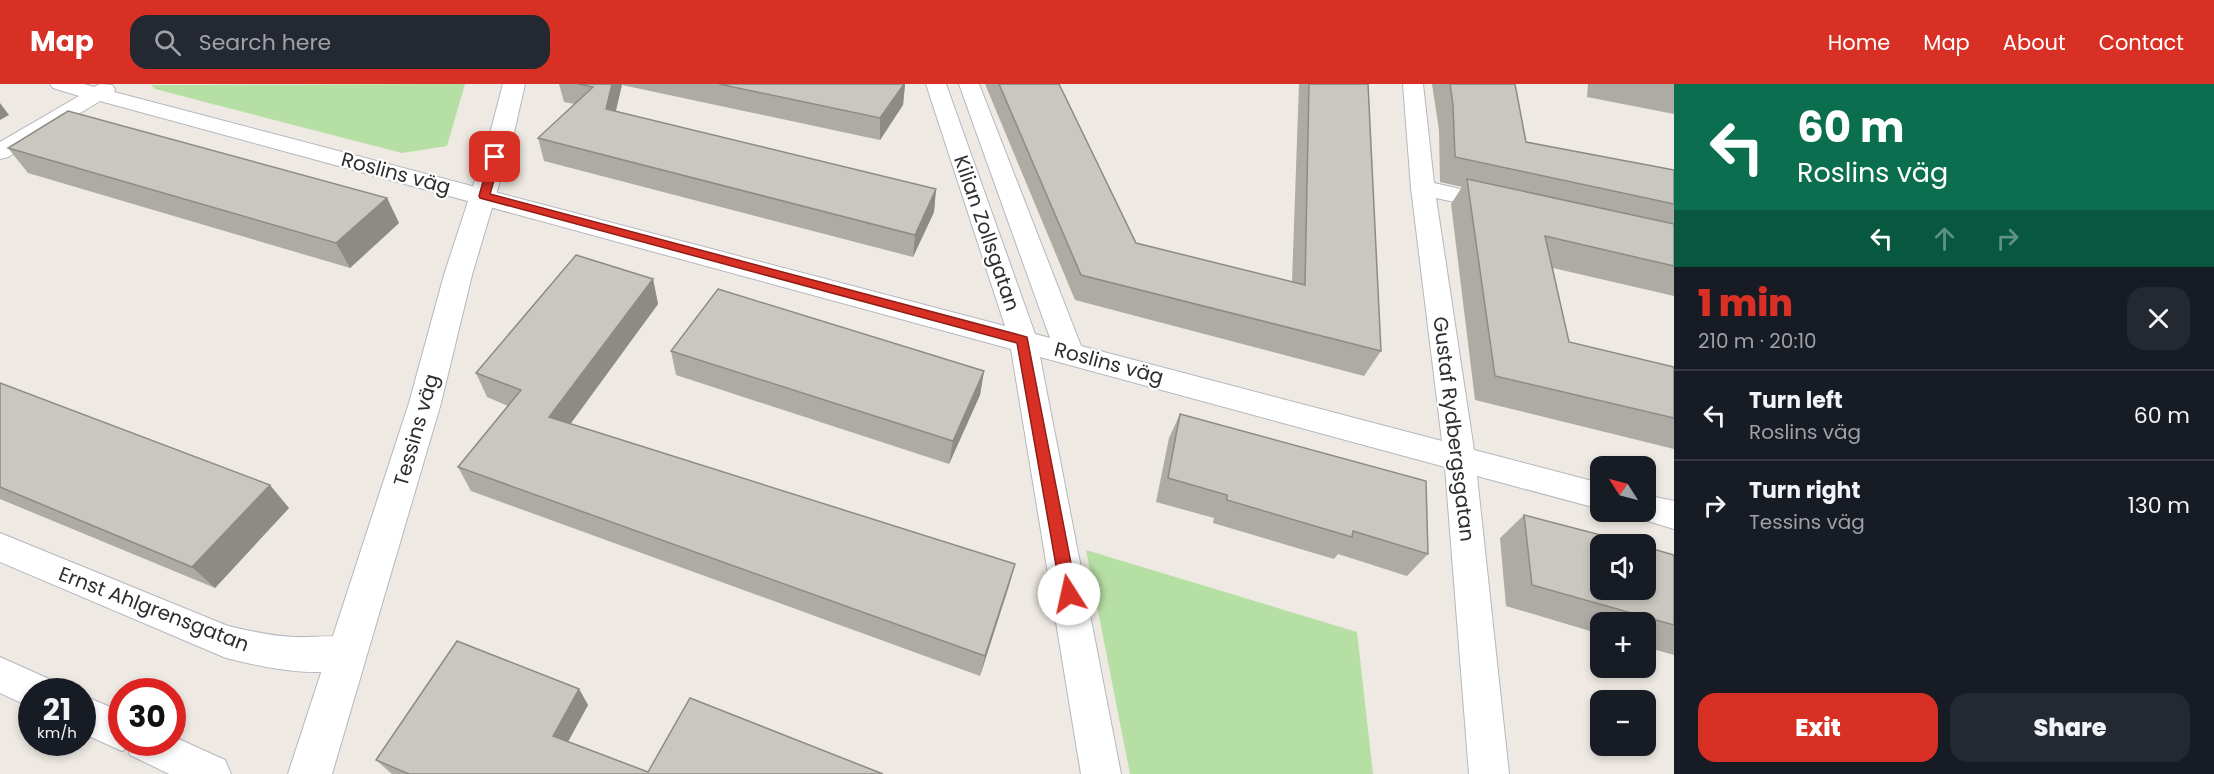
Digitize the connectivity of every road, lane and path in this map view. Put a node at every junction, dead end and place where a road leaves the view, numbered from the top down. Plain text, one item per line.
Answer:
1 (60, 84) edge
2 (514, 84) edge
3 (936, 84) edge
4 (969, 84) edge
5 (1413, 84) edge
6 (105, 89) edge
7 (0, 152) edge
8 (1423, 188) junction
9 (484, 196) junction
10 (1514, 208) edge
11 (1023, 340) junction
12 (1069, 352) junction
13 (1460, 459) junction
14 (1590, 493) edge
15 (1656, 510) edge
16 (1674, 515) edge
17 (0, 547) edge
18 (347, 653) junction
19 (0, 674) edge
20 (18, 683) edge
21 (173, 756) edge
22 (211, 774) edge
23 (310, 774) edge
24 (1101, 774) edge
25 (1489, 774) edge

1 - 6 street, Roslins väg
2 - 9 street, Tessins väg
3 - 11 street, Kilian Zollsgatan
4 - 12 street, Kilian Zollsgatan
5 - 8 street, Gustaf Rydbergsgatan
6 - 7 street
6 - 9 street, Roslins väg
8 - 10 street
8 - 13 street, Gustaf Rydbergsgatan
9 - 11 street, Roslins väg
9 - 18 street, Tessins väg
11 - 12 street, Roslins väg
11 - 24 street, Kilian Zollsgatan
12 - 13 street, Roslins väg
13 - 14 street, Roslins väg
13 - 25 street, Gustaf Rydbergsgatan
15 - 16 street
17 - 18 street, Ernst Ahlgrensgatan
18 - 23 street, Tessins väg
19 - 20 street
21 - 22 street

